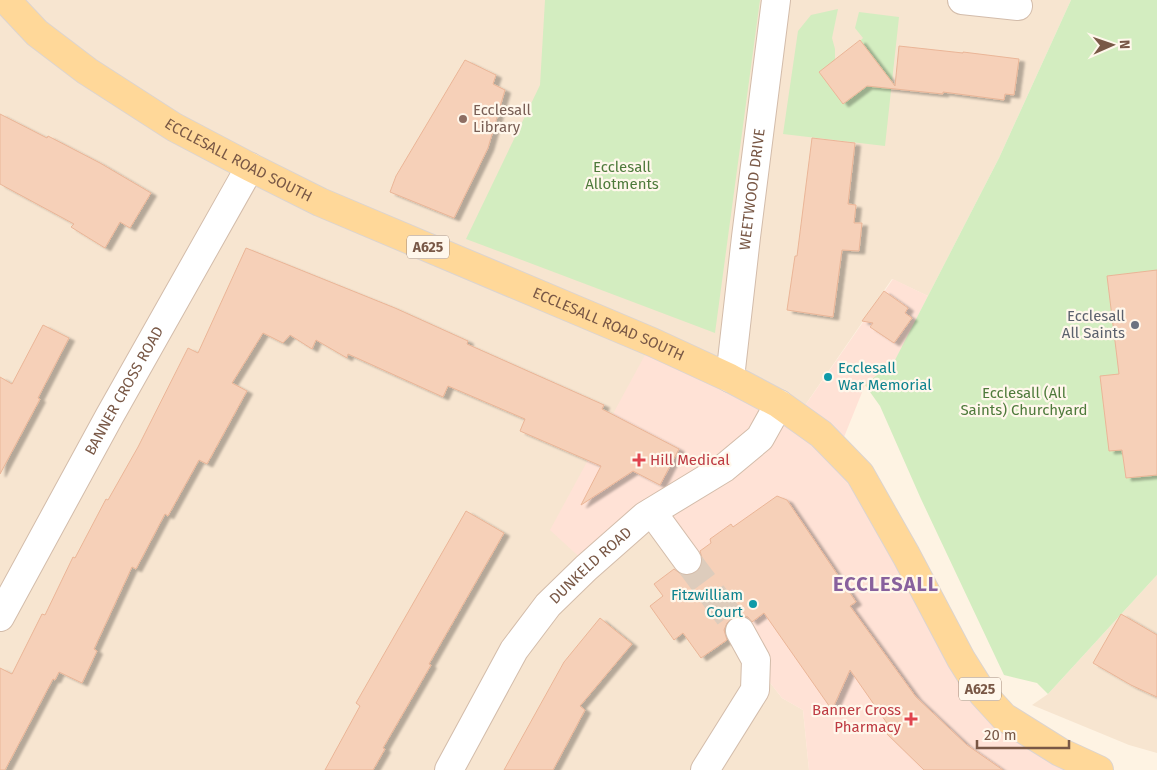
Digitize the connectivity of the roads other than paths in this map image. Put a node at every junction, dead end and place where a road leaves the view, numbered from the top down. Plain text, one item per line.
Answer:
1 (6, 0) edge
2 (776, 0) edge
3 (962, 0) edge
4 (1018, 6) dead end
5 (250, 167) junction
6 (730, 378) junction
7 (779, 404) junction
8 (652, 512) junction
9 (687, 560) tunnel mouth
10 (0, 617) edge
11 (740, 631) tunnel mouth
12 (450, 770) edge
13 (705, 770) edge
14 (1099, 770) edge

1 - 5 main road, ECCLESALL ROAD SOUTH / A625
2 - 6 street, WEETWOOD DRIVE
3 - 4 street
5 - 6 main road, ECCLESALL ROAD SOUTH / A625
5 - 10 street, BANNER CROSS ROAD
6 - 7 main road, ECCLESALL ROAD SOUTH / A625
7 - 8 street, DUNKELD ROAD
7 - 14 main road, ECCLESALL ROAD SOUTH / A625
8 - 9 street
8 - 12 street, DUNKELD ROAD
11 - 13 street

